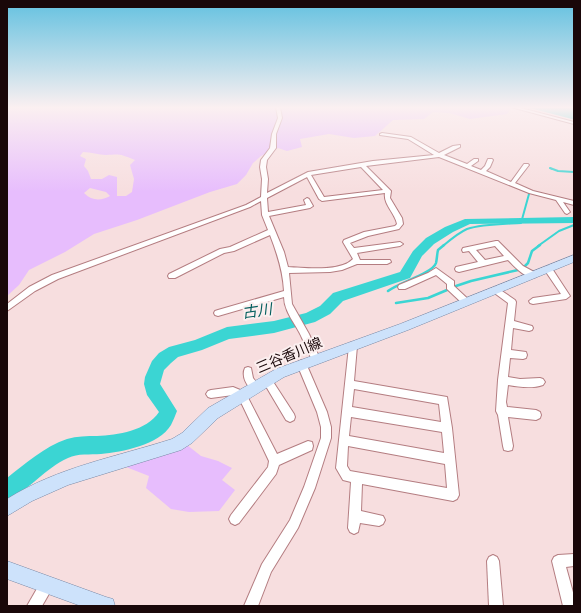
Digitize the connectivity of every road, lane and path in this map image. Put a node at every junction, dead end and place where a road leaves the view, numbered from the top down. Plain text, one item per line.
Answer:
1 (274, 136) edge
2 (393, 136) edge
3 (458, 146) dead end
4 (440, 155) junction
5 (476, 160) dead end
6 (490, 160) dead end
7 (362, 165) junction
8 (526, 165) dead end
9 (467, 166) junction
10 (482, 172) junction
11 (308, 174) junction
12 (512, 184) junction
13 (388, 191) junction
14 (264, 199) junction
15 (558, 199) junction
16 (307, 200) dead end
17 (574, 203) edge
18 (567, 212) dead end
19 (265, 215) junction
20 (272, 231) junction
21 (400, 244) dead end
22 (352, 251) junction
23 (510, 257) junction
24 (574, 258) edge
25 (356, 262) junction
26 (387, 262) dead end
27 (484, 263) junction
28 (548, 268) junction
29 (459, 269) dead end
30 (285, 270) junction
31 (533, 275) junction
32 (172, 276) dead end
33 (402, 287) dead end
34 (496, 290) junction
35 (287, 293) junction
36 (532, 301) dead end
37 (466, 302) junction
38 (7, 308) edge
39 (218, 313) dead end
40 (511, 324) junction
41 (529, 328) dead end
42 (353, 346) junction
43 (507, 354) junction
44 (523, 355) dead end
45 (316, 359) junction
46 (302, 364) junction
47 (248, 371) dead end
48 (267, 380) junction
49 (503, 380) junction
50 (540, 382) dead end
51 (349, 384) junction
52 (255, 387) junction
53 (211, 394) dead end
54 (242, 395) junction
55 (501, 410) junction
56 (346, 411) junction
57 (536, 415) dead end
58 (290, 417) dead end
59 (447, 428) junction
60 (343, 440) junction
61 (308, 446) dead end
62 (508, 446) dead end
63 (450, 460) junction
64 (275, 461) junction
65 (357, 478) junction
66 (7, 508) edge
67 (235, 519) dead end
68 (379, 520) dead end
69 (574, 560) edge
70 (493, 562) dead end
71 (7, 570) edge
72 (47, 584) junction
73 (34, 606) edge
74 (106, 606) edge
75 (251, 606) edge
76 (496, 606) edge
77 (570, 606) edge

1 - 14 street
2 - 4 street
3 - 4 street
4 - 7 street
4 - 9 street
5 - 9 street
6 - 10 street
7 - 11 street
7 - 13 street
8 - 12 street
9 - 10 street
10 - 12 street
11 - 13 street
11 - 14 street
12 - 15 street
13 - 22 street
14 - 19 street
14 - 38 street
15 - 17 street
15 - 18 street
16 - 19 street
19 - 20 street
20 - 30 street
20 - 32 street
21 - 22 street
22 - 25 street
23 - 27 street
23 - 27 street
23 - 31 street
24 - 28 main road, 三谷香川線
25 - 26 street
25 - 30 street
27 - 29 street
28 - 31 main road, 三谷香川線
28 - 36 street
30 - 35 street
31 - 34 main road, 三谷香川線
33 - 37 street
34 - 37 main road, 三谷香川線
34 - 40 street
35 - 39 street
35 - 45 street
37 - 42 main road, 三谷香川線
40 - 41 street
40 - 43 street
42 - 45 main road, 三谷香川線
42 - 51 street
43 - 44 street
43 - 49 street
45 - 46 main road, 三谷香川線
46 - 48 main road, 三谷香川線
46 - 75 street
47 - 52 street
48 - 52 main road, 三谷香川線
48 - 58 street
49 - 50 street
49 - 55 street
51 - 56 street
51 - 59 street
52 - 54 main road, 三谷香川線
53 - 54 street
54 - 64 street
54 - 66 main road, 三谷香川線
55 - 57 street
55 - 62 street
56 - 59 street
56 - 60 street
59 - 63 street
60 - 63 street
60 - 65 street
61 - 64 street
63 - 65 street
64 - 67 street
65 - 68 street
69 - 77 street
70 - 76 street
71 - 72 main road
72 - 73 street
72 - 74 main road

